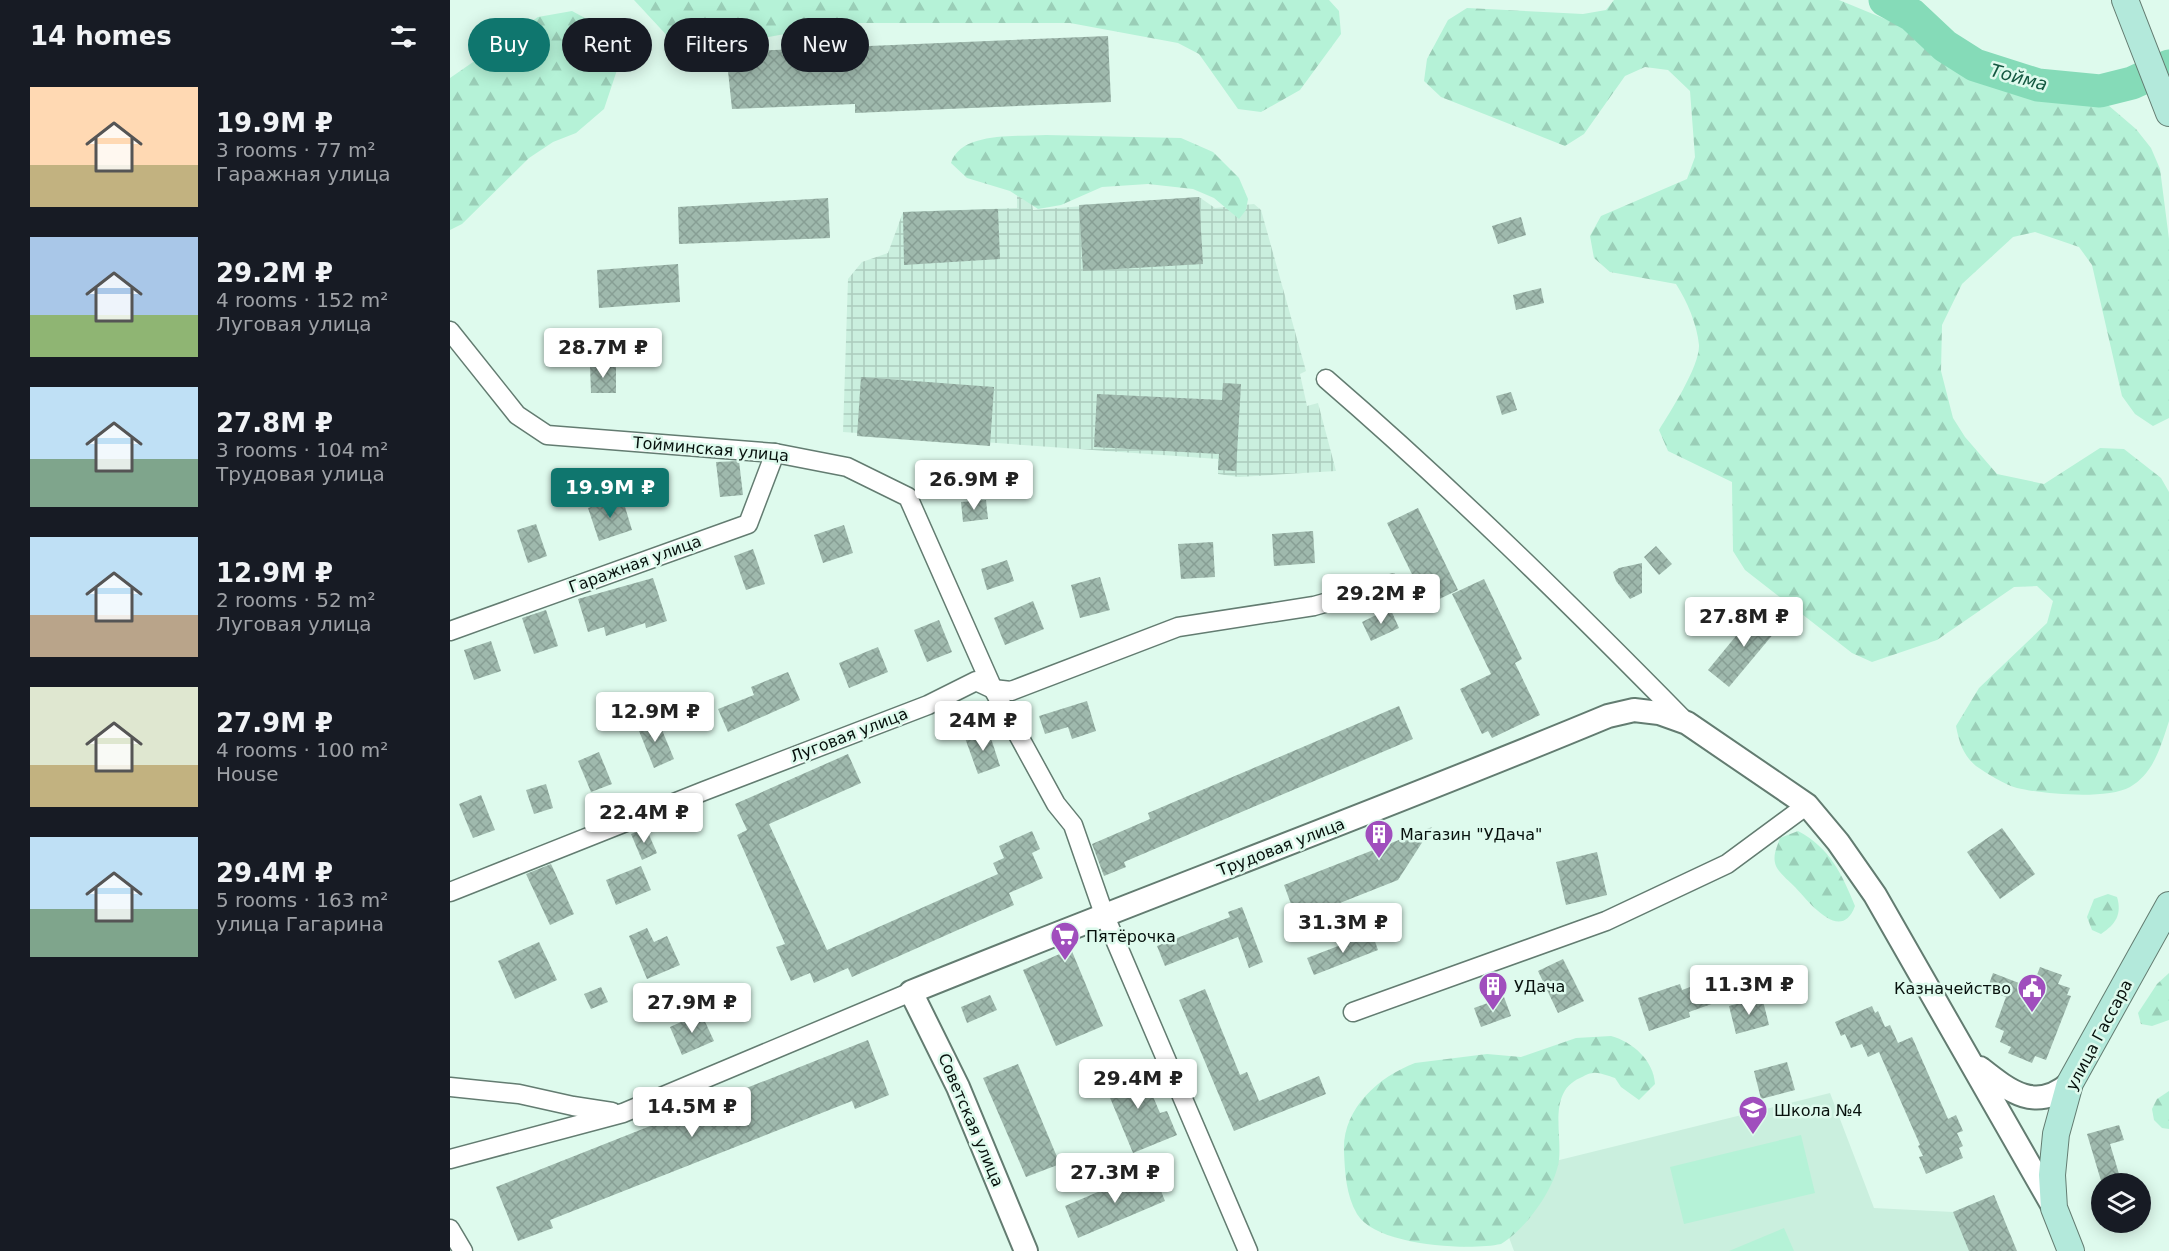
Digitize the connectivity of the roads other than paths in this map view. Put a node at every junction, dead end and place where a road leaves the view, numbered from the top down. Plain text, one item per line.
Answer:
1 (2125, 0) edge
2 (2169, 113) edge
3 (450, 332) edge
4 (1326, 379) dead end
5 (775, 453) junction
6 (1392, 584) dead end
7 (450, 631) edge
8 (993, 689) junction
9 (1687, 723) junction
10 (1807, 805) junction
11 (450, 892) edge
12 (2169, 905) edge
13 (1104, 914) junction
14 (911, 992) junction
15 (1353, 1012) dead end
16 (1972, 1062) junction
17 (2070, 1083) junction
18 (450, 1087) edge
19 (623, 1113) junction
20 (450, 1159) edge
21 (2054, 1208) junction
22 (450, 1229) edge
23 (463, 1251) edge
24 (1026, 1251) edge
25 (1248, 1251) edge
26 (2071, 1251) edge

1 - 2 main road
3 - 5 street, Тойминская улица
4 - 9 street
5 - 7 street, Гаражная улица
5 - 8 street, Тойминская улица
6 - 8 street, Луговая улица
8 - 11 street, Луговая улица
8 - 13 street, Тойминская улица
9 - 10 street, Трудовая улица
9 - 13 street, Трудовая улица
10 - 15 street
10 - 16 street, Трудовая улица
12 - 17 main road, улица Гассара
13 - 14 street, Трудовая улица
13 - 25 street, Тойминская улица
14 - 19 street
14 - 24 street, Советская улица
16 - 17 street
16 - 21 street, Трудовая улица
17 - 21 main road, улица Гассара
18 - 19 street
19 - 20 street
21 - 26 main road, улица Гассара
22 - 23 street

